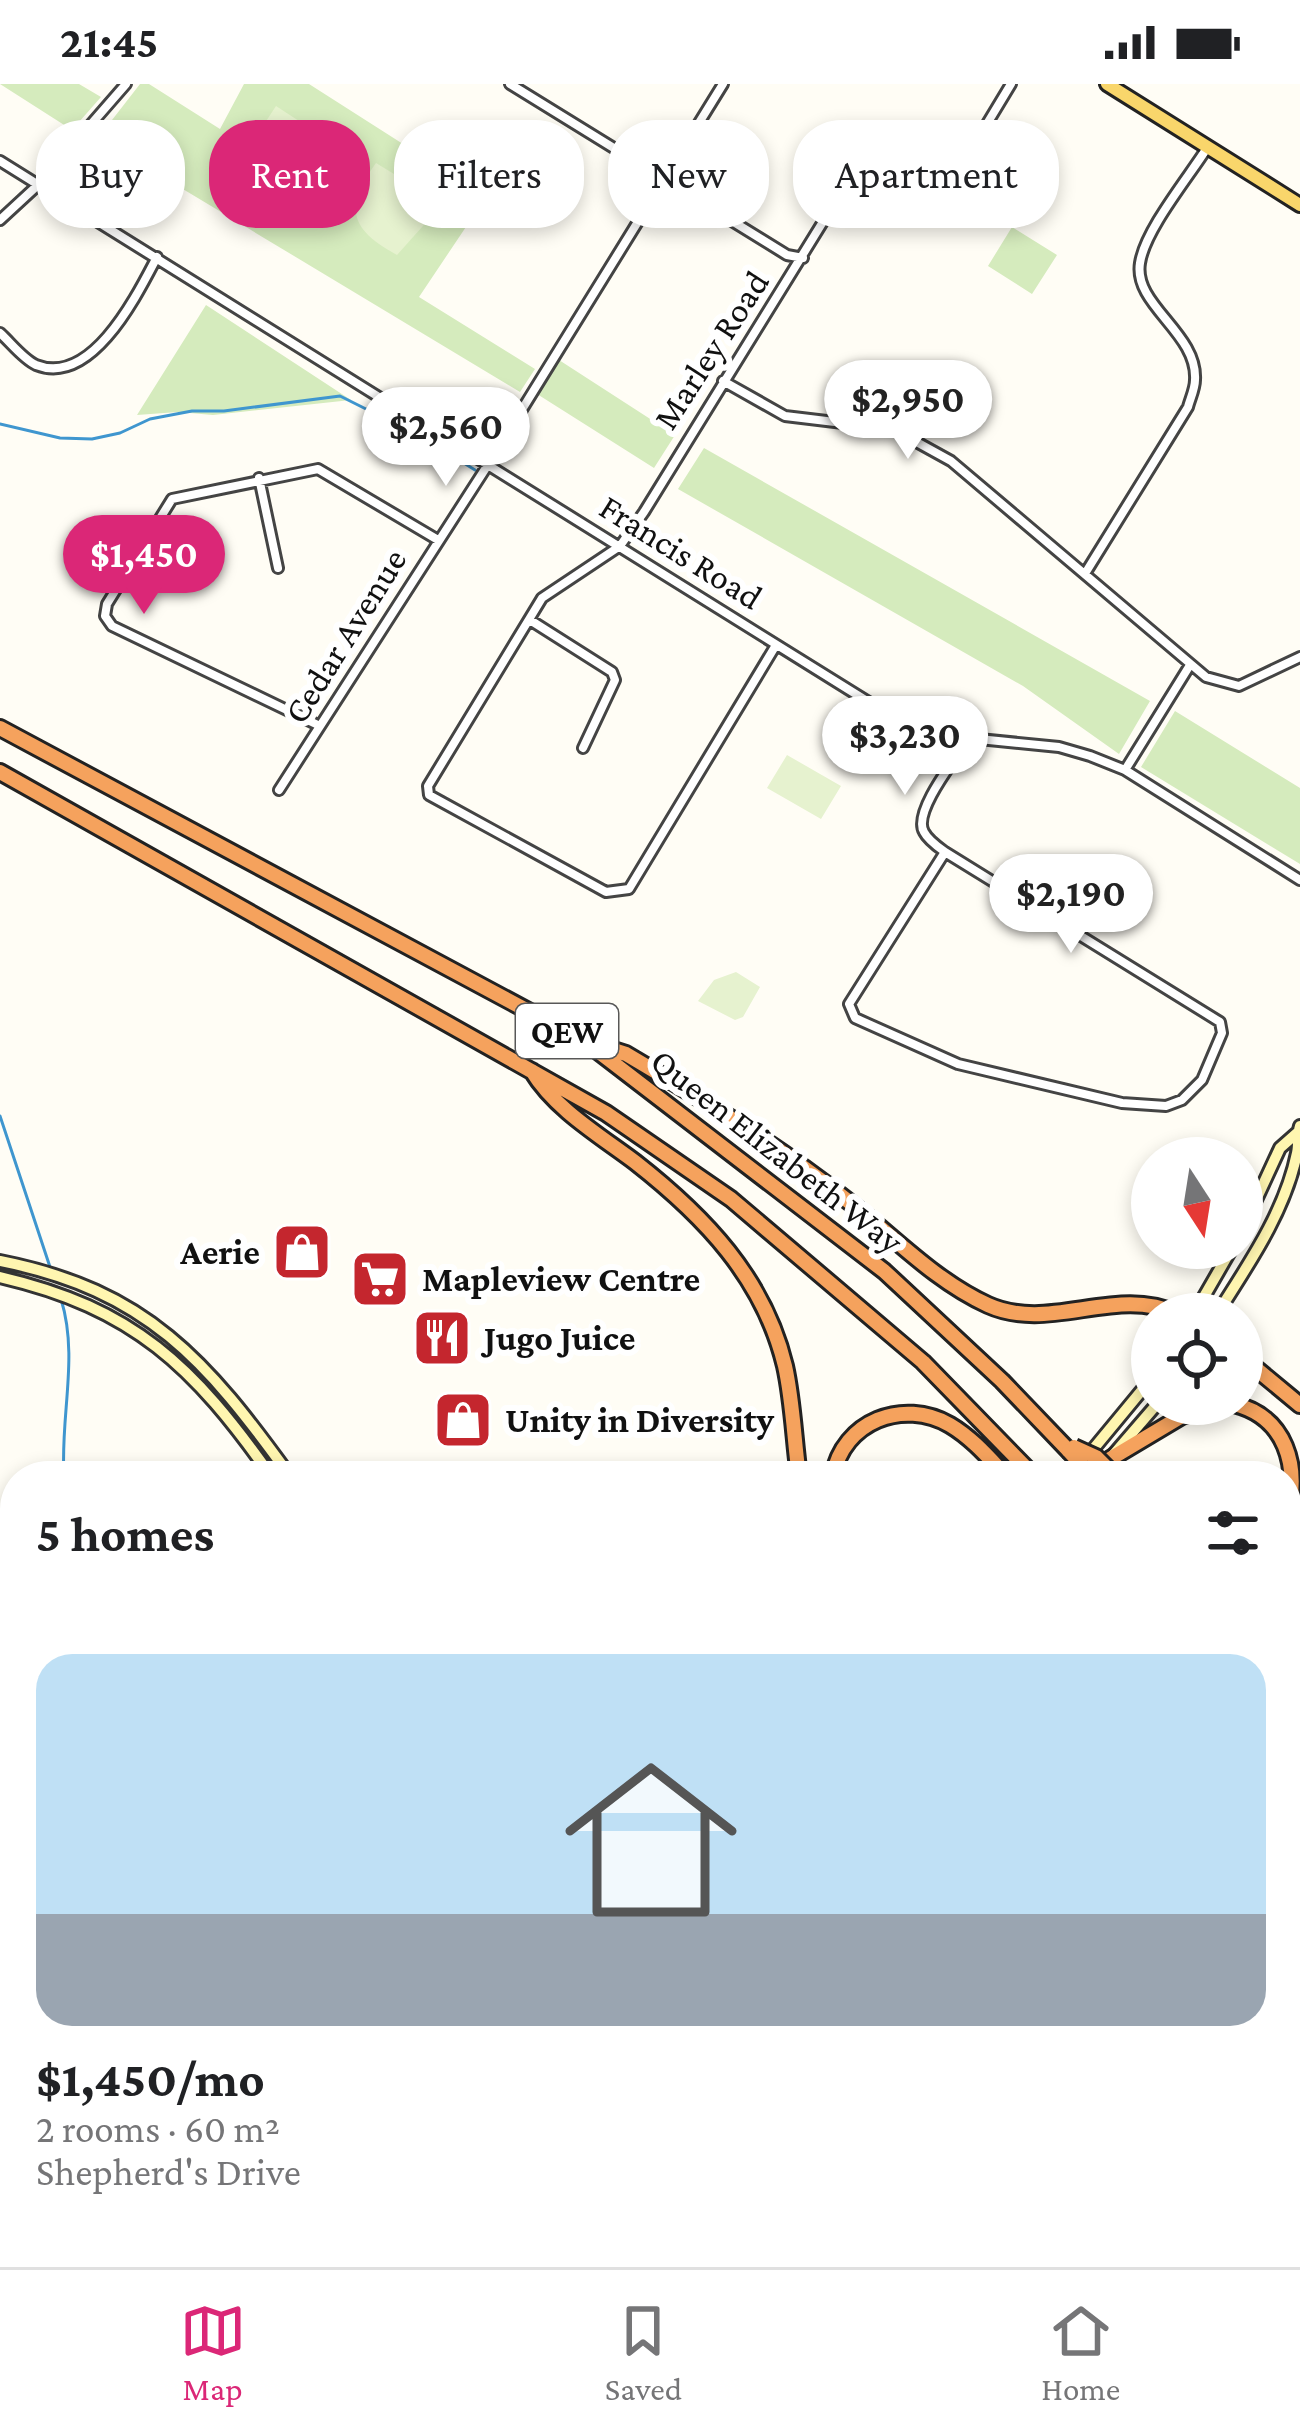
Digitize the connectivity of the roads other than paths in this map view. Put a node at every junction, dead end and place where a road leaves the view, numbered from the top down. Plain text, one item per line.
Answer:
1 (126, 84) edge
2 (510, 84) edge
3 (723, 84) edge
4 (1011, 84) edge
5 (1107, 84) edge
6 (95, 120) edge
7 (700, 120) edge
8 (608, 145) edge
9 (1207, 148) junction
10 (0, 161) edge
11 (36, 182) edge
12 (36, 187) edge
13 (1300, 205) edge
14 (0, 220) edge
15 (110, 228) edge
16 (633, 228) edge
17 (744, 228) edge
18 (157, 257) junction
19 (803, 258) junction
20 (0, 333) edge
21 (724, 381) junction
22 (489, 463) junction
23 (259, 478) junction
24 (438, 540) junction
25 (620, 546) junction
26 (278, 568) dead end
27 (1086, 572) junction
28 (530, 620) junction
29 (776, 645) junction
30 (1300, 657) edge
31 (1190, 665) junction
32 (320, 726) junction
33 (0, 728) edge
34 (969, 738) junction
35 (583, 748) dead end
36 (1125, 770) junction
37 (0, 772) edge
38 (279, 790) dead end
39 (945, 853) junction
40 (1300, 880) edge
41 (586, 1042) junction
42 (529, 1066) junction
43 (1298, 1129) edge
44 (1263, 1185) edge
45 (0, 1261) edge
46 (0, 1276) edge
47 (1230, 1293) edge
48 (1131, 1304) edge
49 (1263, 1375) edge
50 (1131, 1403) edge
51 (1300, 1406) edge
52 (1263, 1415) edge
53 (1139, 1425) edge
54 (1167, 1425) edge
55 (1068, 1446) junction
56 (1110, 1459) joint
57 (260, 1461) edge
58 (279, 1461) edge
59 (797, 1461) edge
60 (836, 1461) edge
61 (990, 1461) edge
62 (1019, 1461) edge
63 (1081, 1461) edge
64 (1083, 1461) edge
65 (1100, 1461) edge
66 (1294, 1461) edge

1 - 6 street
2 - 8 street
3 - 7 street, Cedar Avenue
4 - 19 street, Marley Road
5 - 9 main road
9 - 13 main road
9 - 27 street
10 - 11 street, Francis Road
12 - 14 street
15 - 18 street, Francis Road
16 - 22 street, Cedar Avenue
17 - 19 street
18 - 20 street
18 - 22 street, Francis Road
19 - 21 street, Marley Road
21 - 25 street, Marley Road
21 - 27 street
22 - 24 street, Cedar Avenue
22 - 25 street, Francis Road
23 - 24 street
23 - 26 street
23 - 32 street
24 - 32 street, Cedar Avenue
25 - 28 street
25 - 29 street, Francis Road
27 - 31 street
28 - 29 street
28 - 35 street
29 - 34 street, Francis Road
30 - 31 street
31 - 36 street
32 - 38 street, Cedar Avenue
33 - 41 highway, Queen Elizabeth Way / QEW
34 - 36 street, Francis Road
34 - 39 street
36 - 40 street, Francis Road
37 - 42 highway, Queen Elizabeth Way / QEW
39 - 39 street
41 - 48 highway
41 - 55 highway, Queen Elizabeth Way / QEW
42 - 59 highway
42 - 62 highway, Queen Elizabeth Way / QEW
43 - 44 main road
43 - 47 main road
45 - 58 main road
46 - 57 main road
49 - 51 highway
50 - 64 main road
52 - 66 highway
53 - 56 main road
54 - 56 highway
55 - 63 highway, Queen Elizabeth Way / QEW, bridge
55 - 65 highway, bridge
60 - 61 highway

